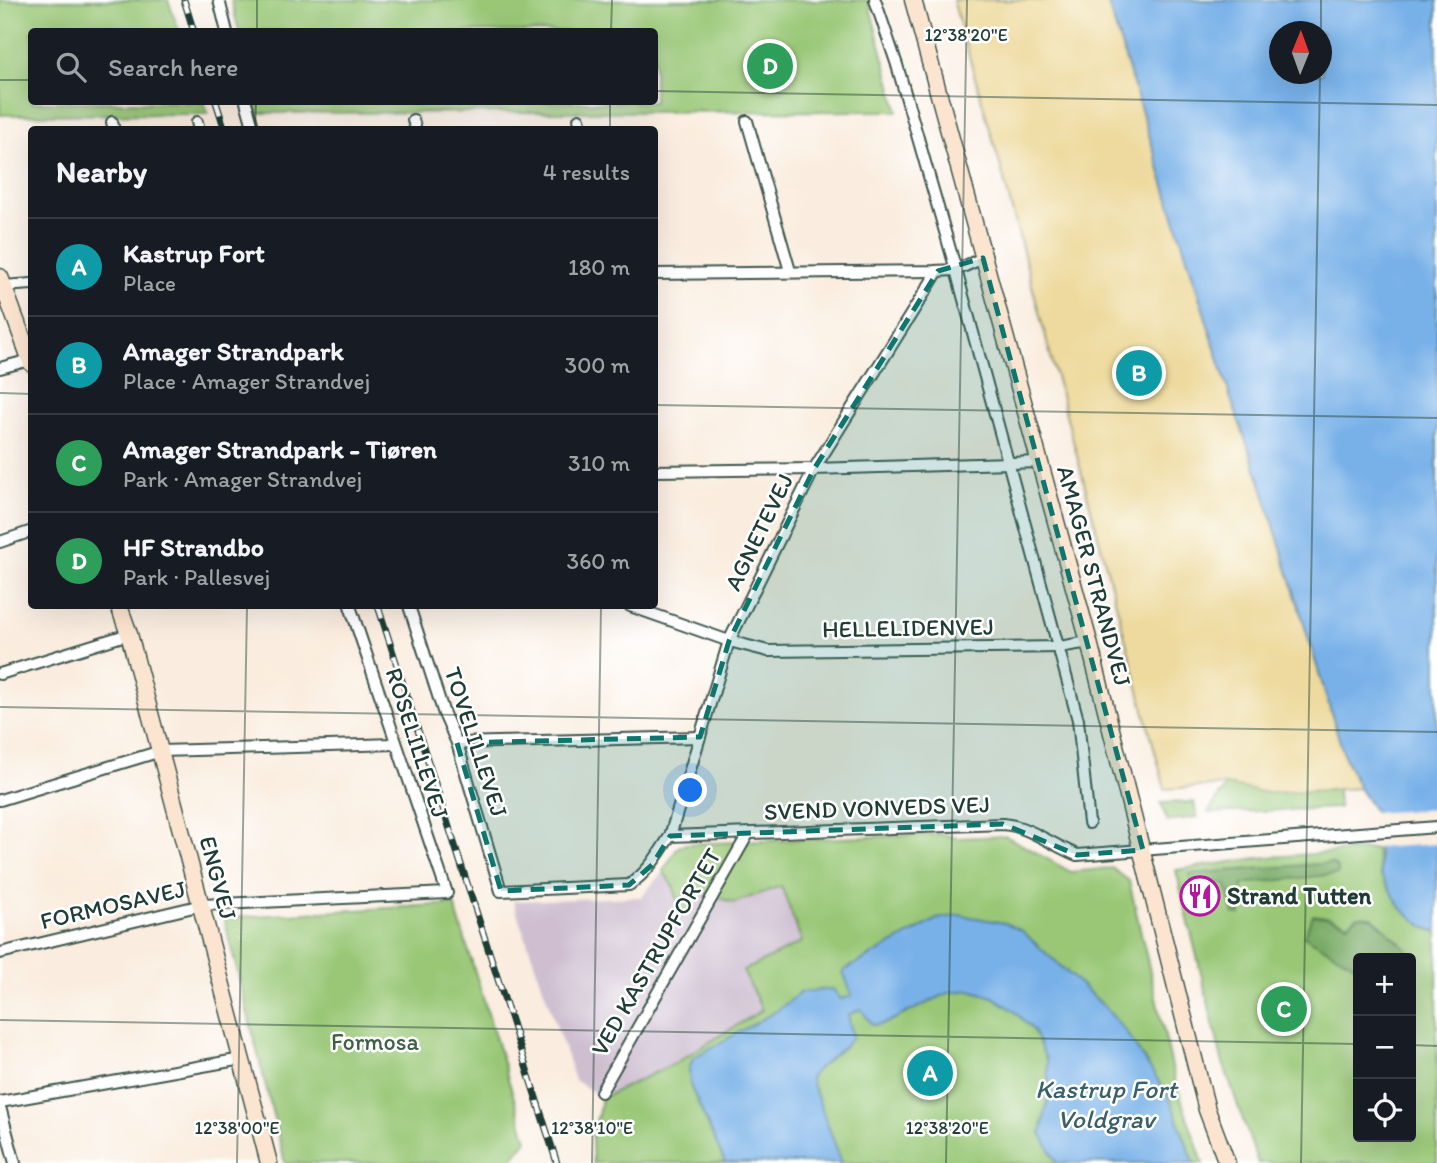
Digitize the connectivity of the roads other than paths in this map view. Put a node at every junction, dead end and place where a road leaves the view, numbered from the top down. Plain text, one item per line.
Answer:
1 (219, 0) edge
2 (876, 0) edge
3 (913, 0) edge
4 (227, 28) edge
5 (247, 105) edge
6 (747, 121) dead end
7 (253, 126) edge
8 (983, 258) junction
9 (956, 270) junction
10 (790, 271) junction
11 (938, 271) junction
12 (658, 274) edge
13 (2, 282) edge
14 (28, 284) edge
15 (28, 354) edge
16 (28, 363) edge
17 (0, 369) edge
18 (1041, 462) junction
19 (1007, 465) junction
20 (814, 469) junction
21 (658, 471) edge
22 (28, 532) edge
23 (0, 542) edge
24 (120, 609) edge
25 (351, 609) edge
26 (410, 609) edge
27 (638, 609) edge
28 (129, 634) junction
29 (729, 641) junction
30 (1089, 642) junction
31 (1059, 647) junction
32 (0, 674) edge
33 (700, 737) junction
34 (457, 743) junction
35 (395, 744) junction
36 (161, 751) junction
37 (0, 800) edge
38 (1089, 822) dead end
39 (1437, 827) edge
40 (748, 834) junction
41 (670, 836) junction
42 (1143, 850) junction
43 (447, 893) joint
44 (202, 905) junction
45 (0, 953) edge
46 (242, 1059) junction
47 (601, 1092) dead end
48 (0, 1102) edge
49 (0, 1107) edge
50 (15, 1163) edge
51 (270, 1163) edge
52 (1227, 1163) edge

1 - 4 street
2 - 9 street
3 - 8 street, AMAGER STRANDVEJ
5 - 7 street
6 - 10 street
8 - 9 street
8 - 18 street, AMAGER STRANDVEJ
9 - 11 street
9 - 19 street
10 - 11 street
10 - 12 street
11 - 20 street, AGNETEVEJ
13 - 14 street
13 - 15 street
16 - 17 street
18 - 19 street
18 - 30 street, AMAGER STRANDVEJ
19 - 20 street
19 - 31 street
20 - 21 street
20 - 29 street, AGNETEVEJ
22 - 23 street
24 - 28 street, ENGVEJ
25 - 35 street, ROSELILLEVEJ
26 - 34 street, TOVELILLEVEJ
27 - 29 street, HELLELIDENVEJ
28 - 32 street
28 - 36 street, ENGVEJ
29 - 31 street, HELLELIDENVEJ
29 - 33 street, AGNETEVEJ
30 - 31 street, HELLELIDENVEJ
30 - 42 street, AMAGER STRANDVEJ
31 - 38 street
33 - 34 street
33 - 41 street, AGNETEVEJ
34 - 41 street, TOVELILLEVEJ
35 - 36 street
35 - 43 street, ROSELILLEVEJ
36 - 37 street
36 - 44 street, ENGVEJ
39 - 42 street, SVEND VONVEDS VEJ
40 - 41 street, SVEND VONVEDS VEJ
40 - 42 street, SVEND VONVEDS VEJ
40 - 47 street, VED KASTRUPFORTET
42 - 52 street, AMAGER STRANDVEJ
43 - 44 street, FORMOSAVEJ
44 - 45 street, FORMOSAVEJ
44 - 46 street, ENGVEJ
46 - 48 street
46 - 51 street, ENGVEJ
49 - 50 street

